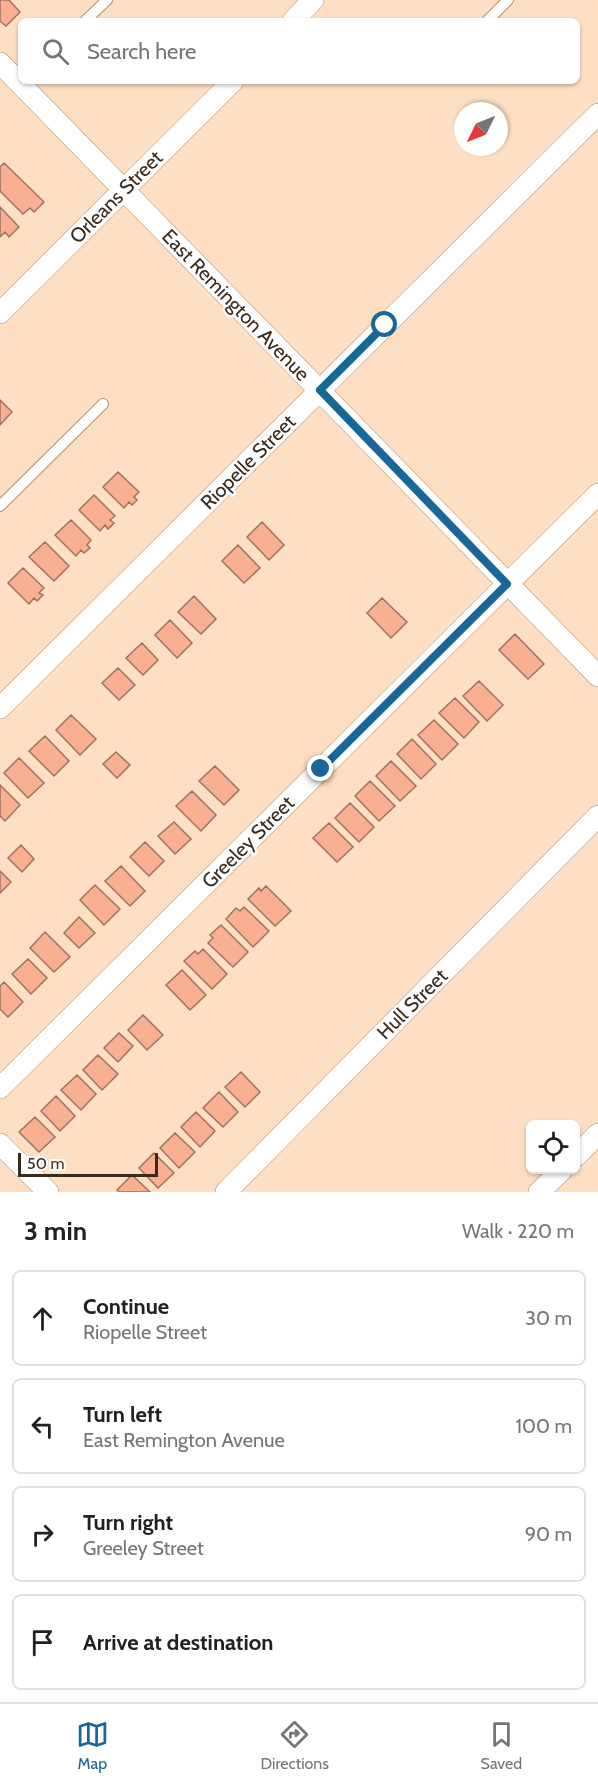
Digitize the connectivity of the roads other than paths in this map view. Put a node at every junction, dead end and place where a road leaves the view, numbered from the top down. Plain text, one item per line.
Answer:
1 (107, 0) edge
2 (314, 0) edge
3 (508, 0) edge
4 (89, 18) edge
5 (295, 18) edge
6 (490, 18) edge
7 (0, 63) edge
8 (18, 79) edge
9 (24, 84) edge
10 (230, 84) edge
11 (598, 114) edge
12 (124, 190) junction
13 (0, 313) edge
14 (320, 390) junction
15 (103, 404) dead end
16 (598, 494) edge
17 (0, 506) edge
18 (507, 584) junction
19 (598, 676) edge
20 (0, 708) edge
21 (598, 816) edge
22 (0, 1088) edge
23 (598, 1134) edge
24 (0, 1144) edge
25 (580, 1152) edge
26 (558, 1174) edge
27 (48, 1192) edge
28 (225, 1192) edge
29 (539, 1192) edge

1 - 4 lane
2 - 5 street
3 - 6 lane
7 - 8 street, East Remington Avenue
9 - 12 street, East Remington Avenue
10 - 12 street, Orleans Street
11 - 14 street, Riopelle Street
12 - 13 street, Orleans Street
12 - 14 street, East Remington Avenue
14 - 18 street, East Remington Avenue
14 - 20 street, Riopelle Street
15 - 17 lane
16 - 18 street, Greeley Street
18 - 19 street, East Remington Avenue
18 - 22 street, Greeley Street
21 - 28 street, Hull Street
23 - 25 street
24 - 27 street
26 - 29 street

